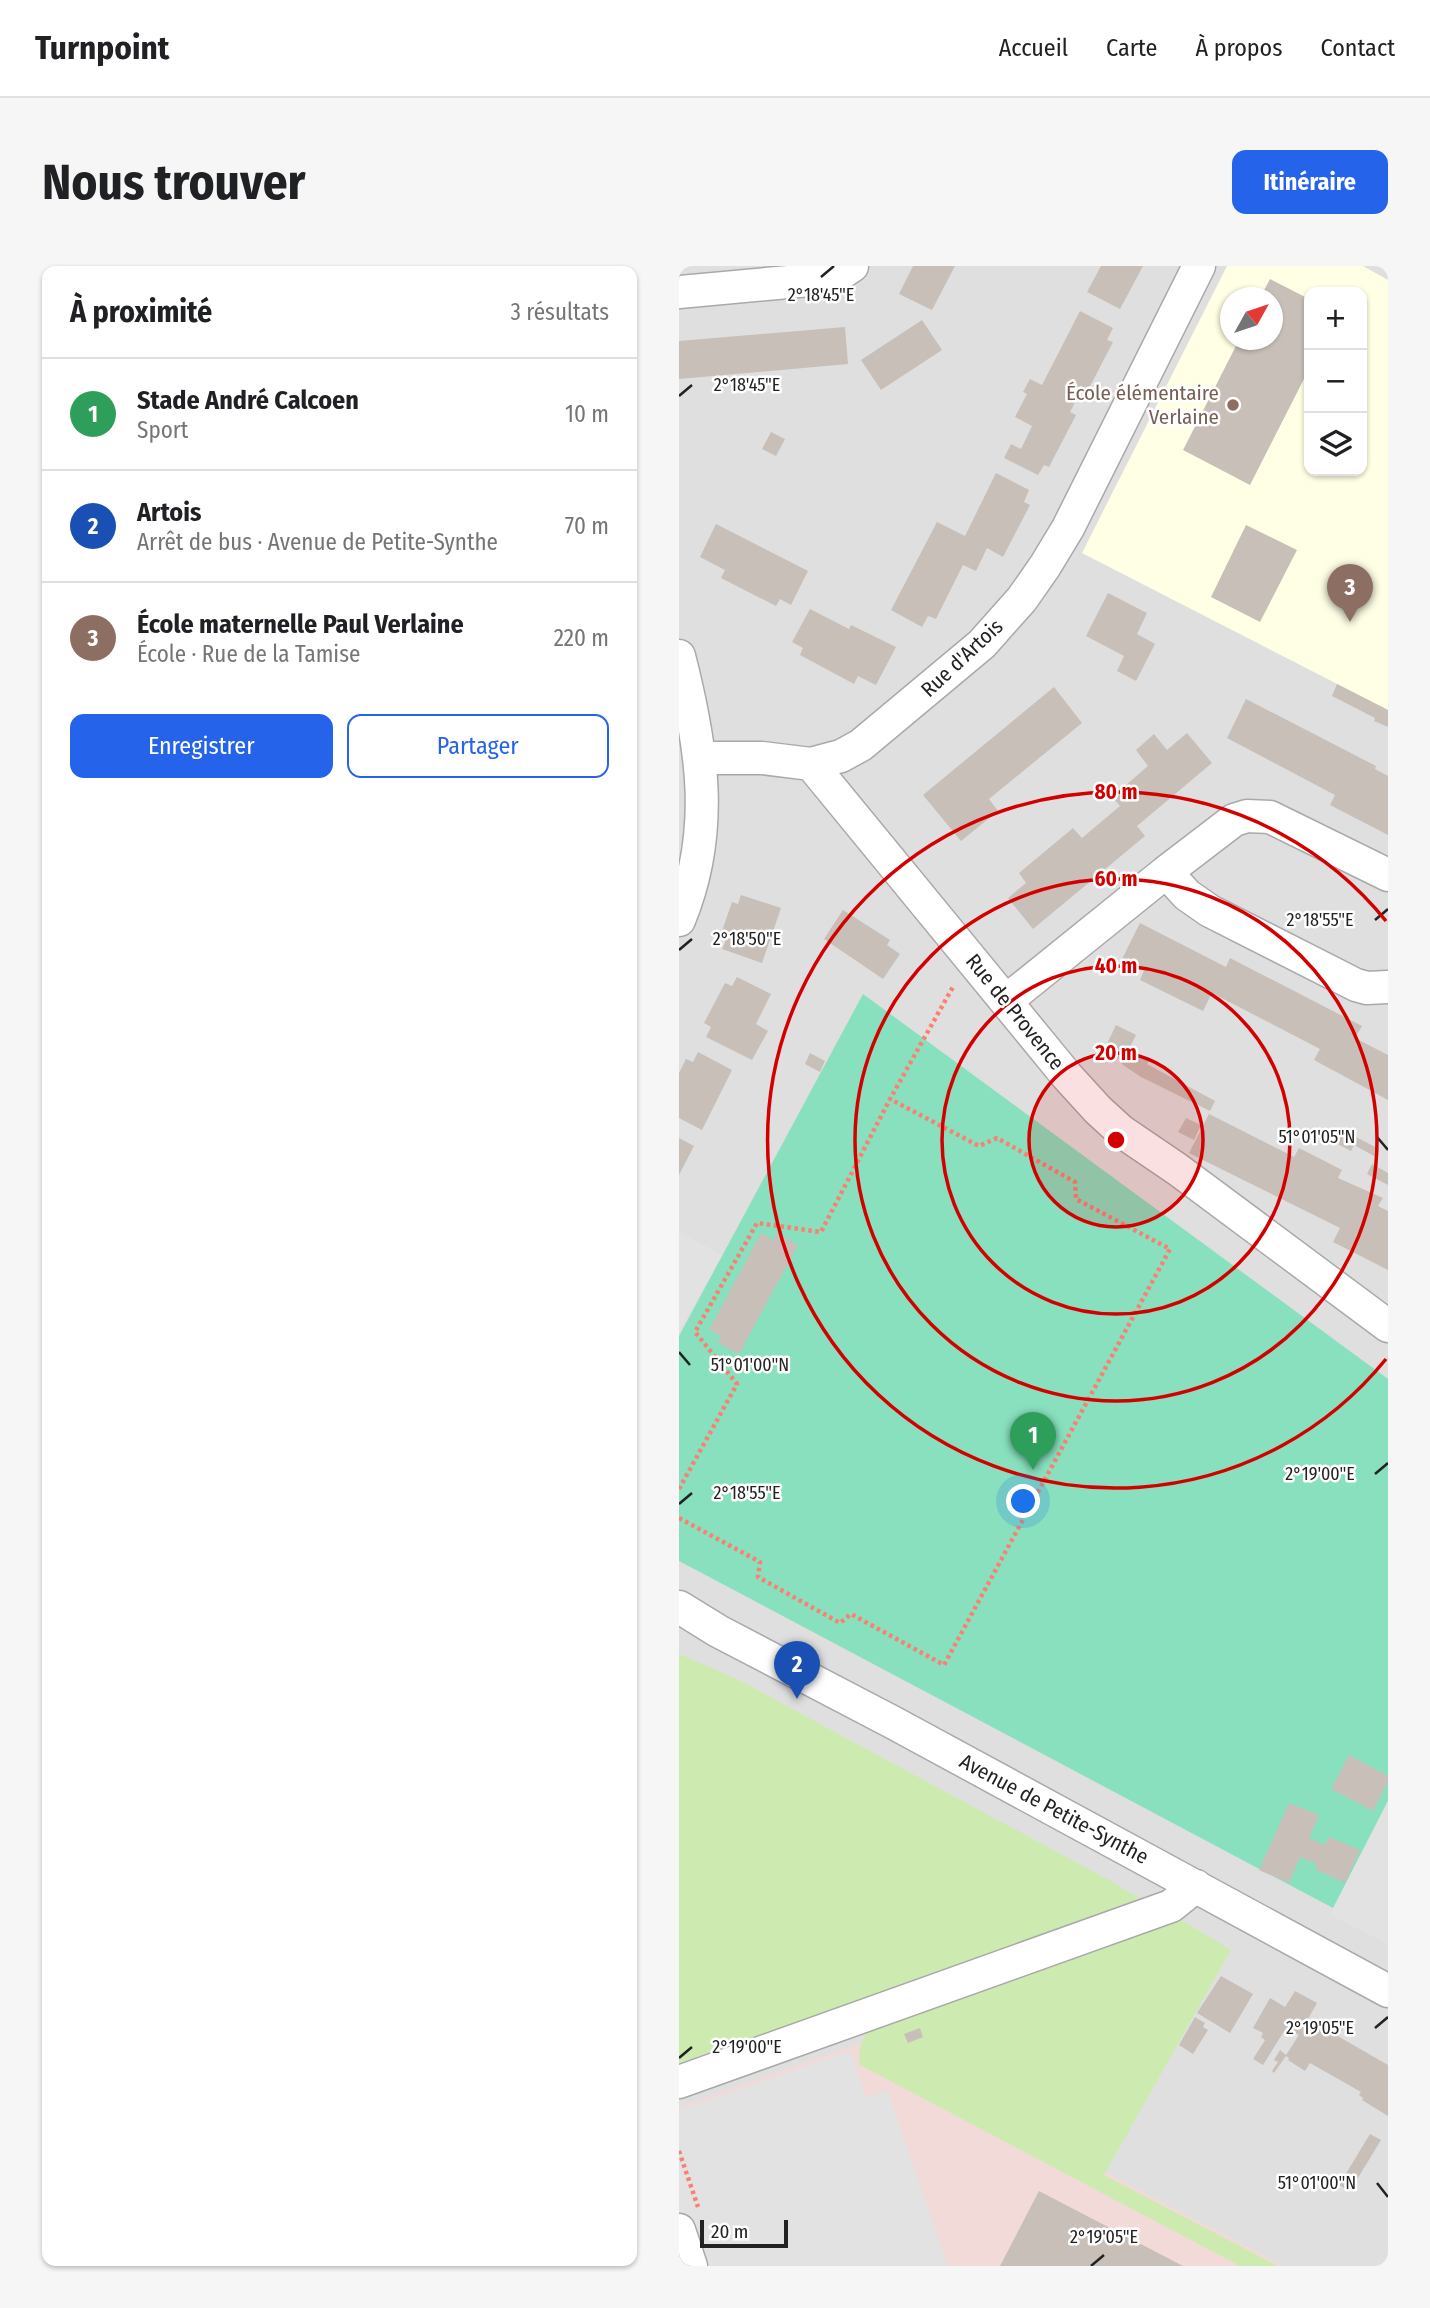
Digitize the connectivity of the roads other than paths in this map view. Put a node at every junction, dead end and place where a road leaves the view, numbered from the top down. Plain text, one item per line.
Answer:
1 (852, 266) edge
2 (1199, 266) edge
3 (711, 278) edge
4 (679, 292) edge
5 (679, 656) edge
6 (701, 758) junction
7 (811, 764) junction
8 (1166, 872) junction
9 (1388, 876) edge
10 (682, 902) edge
11 (1388, 988) edge
12 (1006, 1001) junction
13 (1388, 1326) edge
14 (679, 1607) edge
15 (679, 1618) edge
16 (718, 1631) junction
17 (1196, 1886) junction
18 (1388, 1991) edge
19 (679, 2082) edge
20 (679, 2230) edge
21 (691, 2266) edge

1 - 3 street
2 - 7 street, Rue d'Artois
3 - 4 street
5 - 6 street
6 - 7 street, Rue d'Artois
6 - 10 street
7 - 12 street, Rue de Provence
8 - 9 street
8 - 11 street
8 - 12 street
12 - 13 street, Rue de Provence
14 - 16 street, Avenue de Petite-Synthe
15 - 16 street, Avenue de Petite-Synthe
16 - 17 street, Avenue de Petite-Synthe
17 - 18 street, Avenue de Petite-Synthe
17 - 19 street
20 - 21 street

